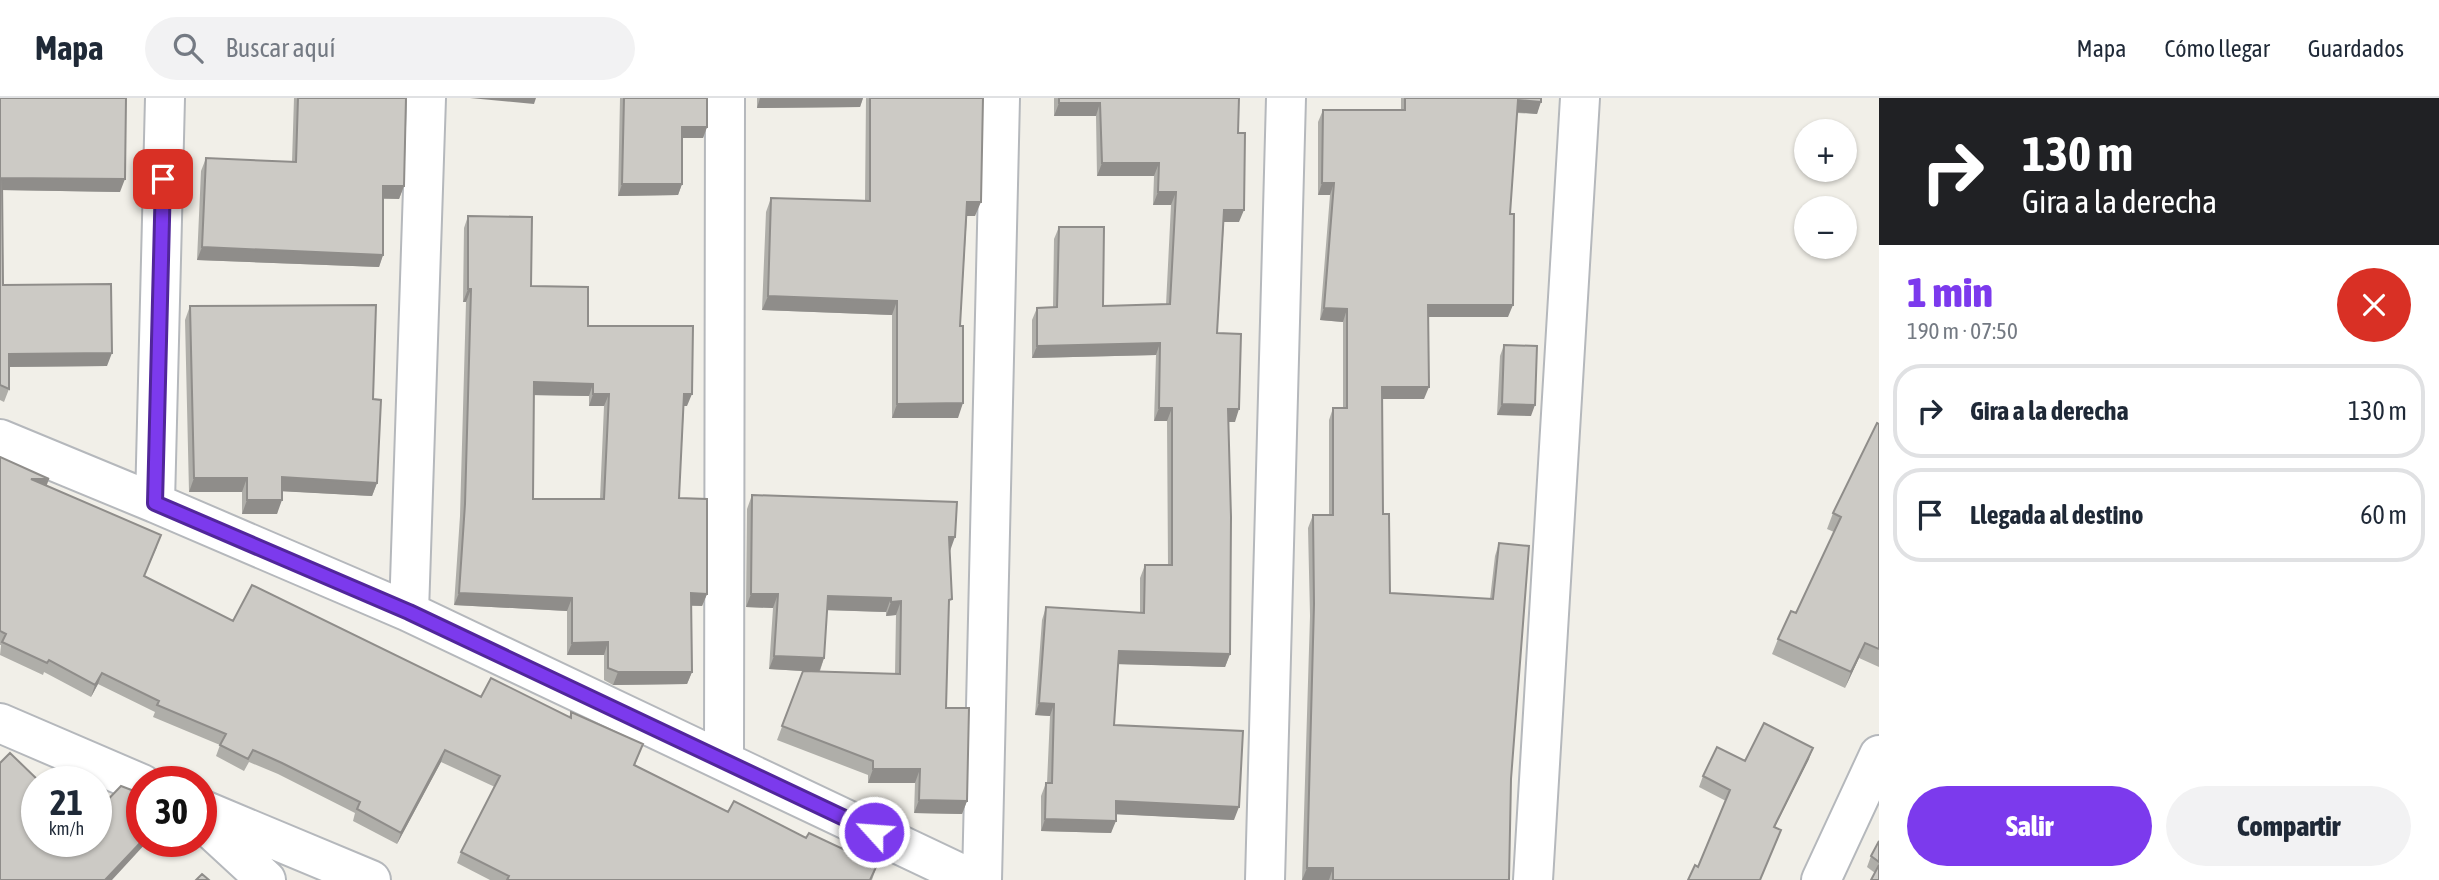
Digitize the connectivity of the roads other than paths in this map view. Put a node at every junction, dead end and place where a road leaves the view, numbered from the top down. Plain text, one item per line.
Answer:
1 (165, 98) edge
2 (426, 98) edge
3 (724, 98) edge
4 (1000, 98) edge
5 (1286, 98) edge
6 (1580, 98) edge
7 (0, 439) edge
8 (155, 503) junction
9 (409, 612) junction
10 (0, 723) edge
11 (1879, 755) edge
12 (724, 761) junction
13 (126, 777) edge
14 (217, 816) edge
15 (217, 835) edge
16 (266, 880) edge
17 (371, 880) edge
18 (974, 880) edge
19 (982, 880) edge
20 (1265, 880) edge
21 (1533, 880) edge
22 (1821, 880) edge

1 - 8 street
2 - 9 street
3 - 12 street
4 - 19 street
5 - 20 street
6 - 21 street
7 - 8 street
8 - 9 street
9 - 12 street
10 - 13 street
11 - 22 street
12 - 18 street
14 - 17 street
15 - 16 street

